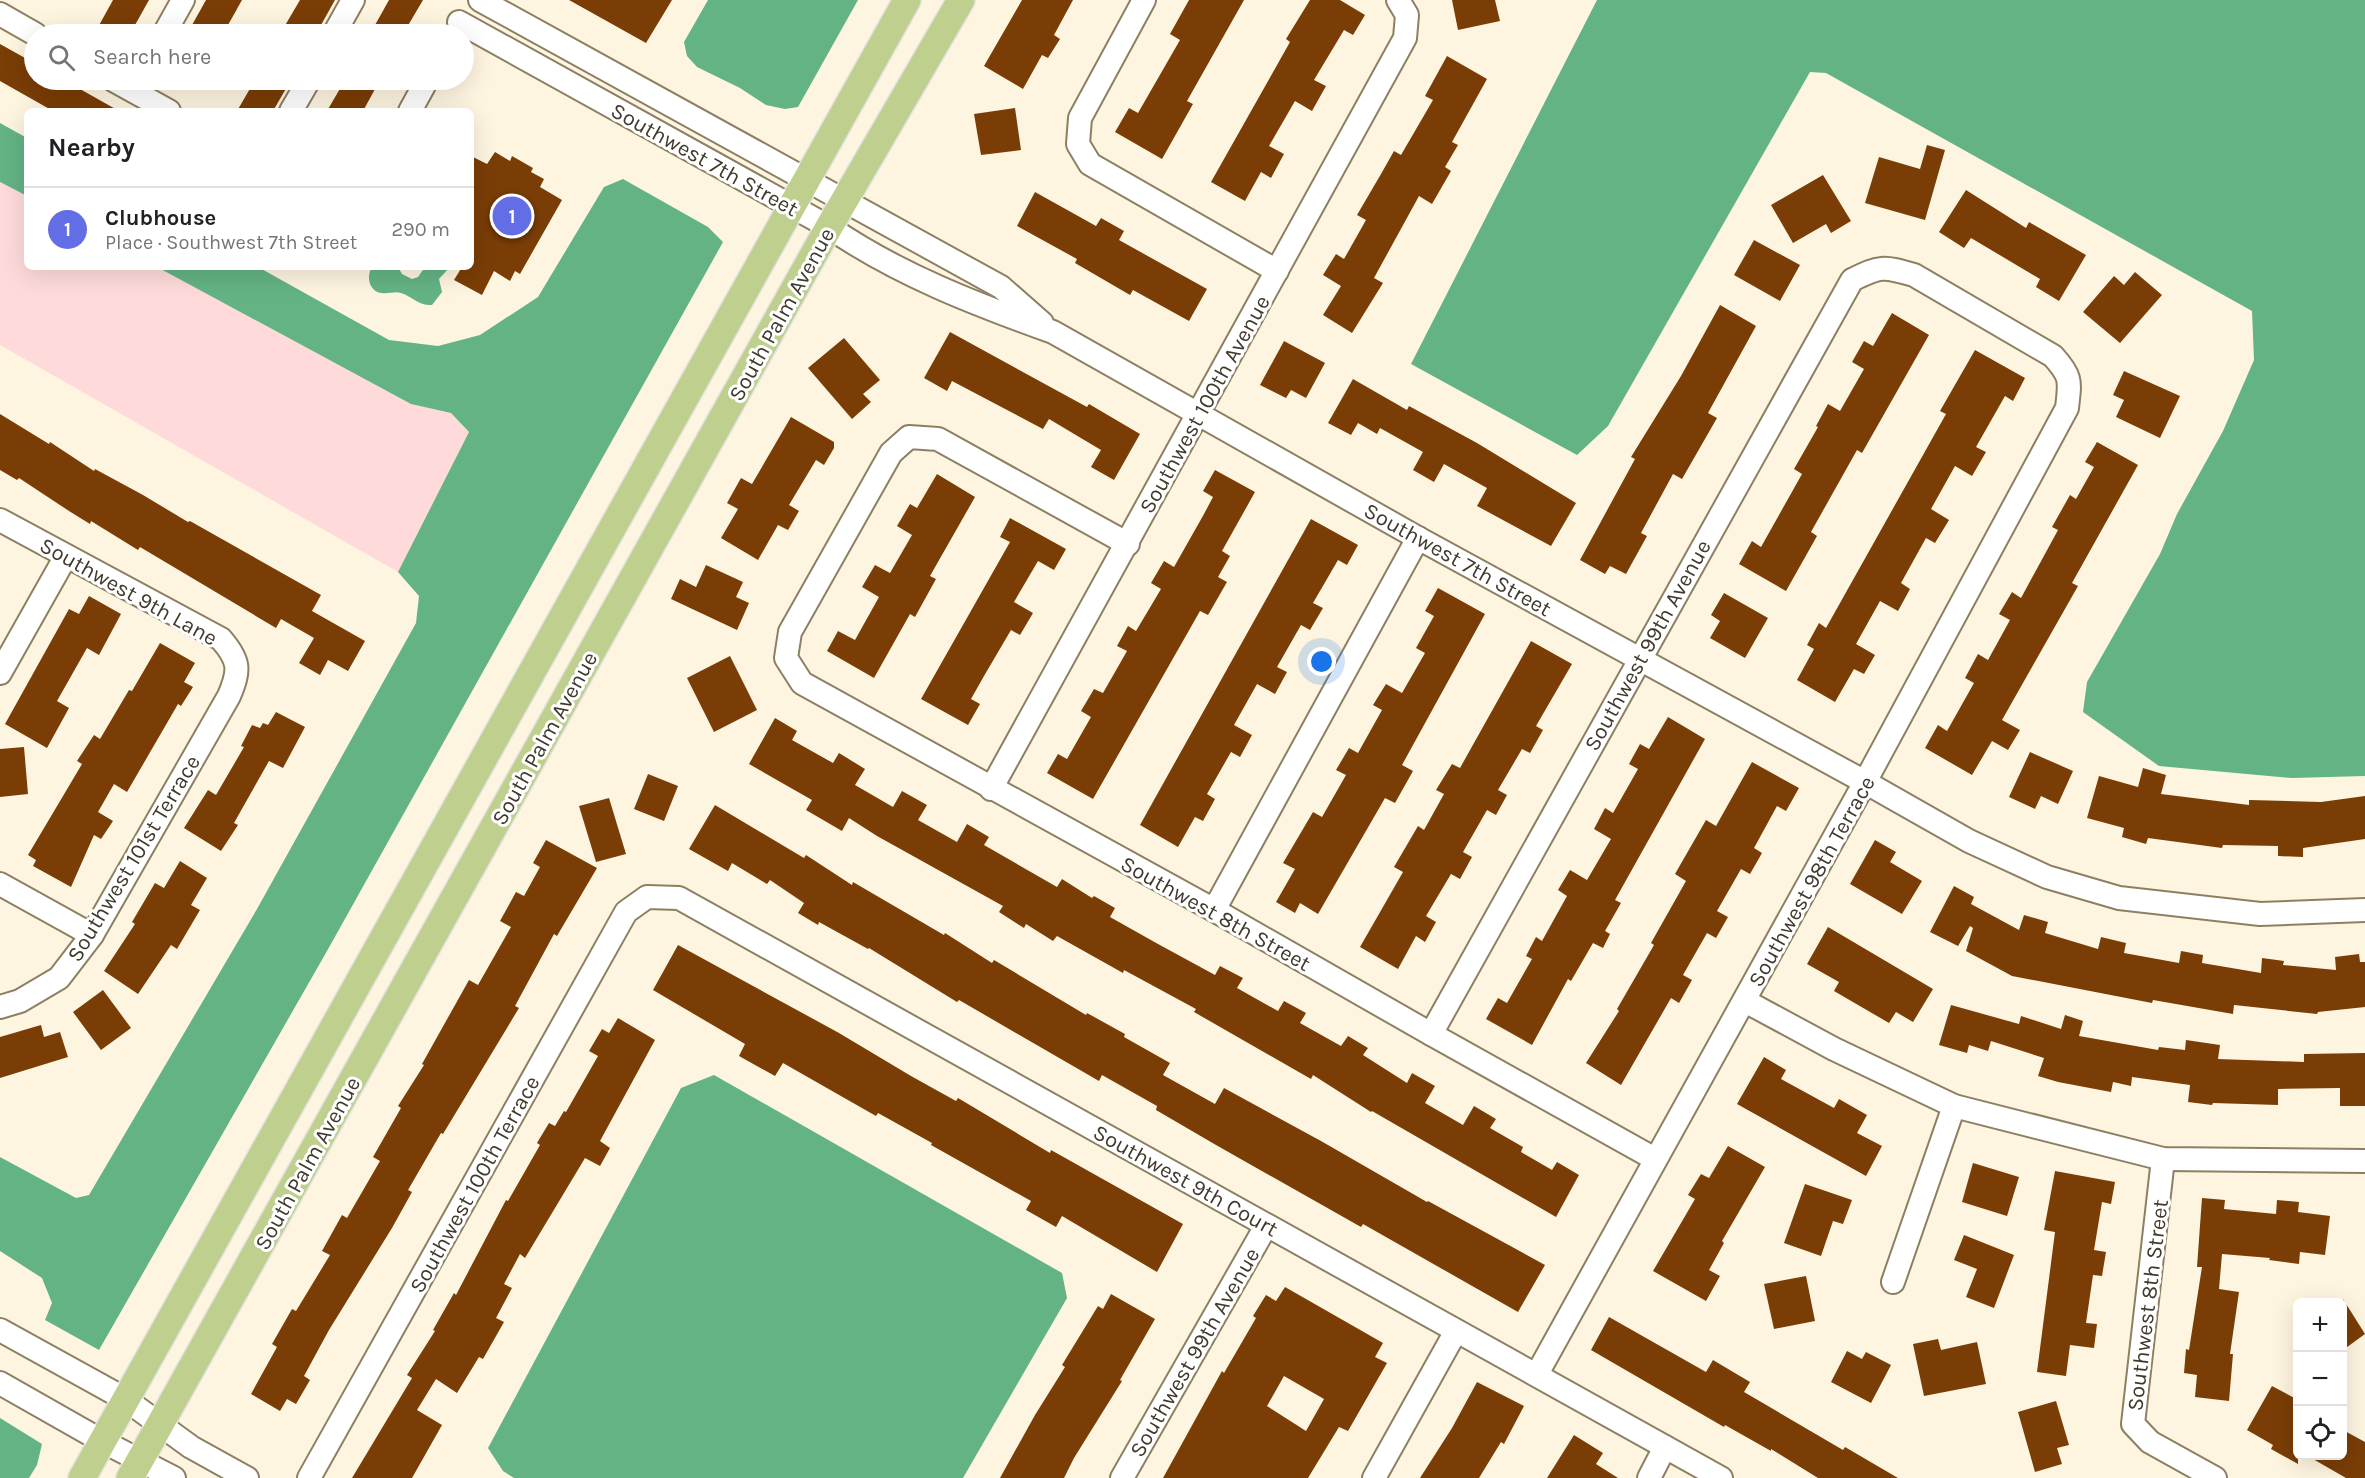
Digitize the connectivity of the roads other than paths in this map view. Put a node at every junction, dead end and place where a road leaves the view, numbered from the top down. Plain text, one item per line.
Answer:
1 (183, 0) edge
2 (353, 0) edge
3 (472, 0) edge
4 (480, 0) edge
5 (907, 0) edge
6 (961, 0) edge
7 (1144, 0) edge
8 (1402, 8) edge
9 (0, 14) edge
10 (170, 24) edge
11 (340, 24) edge
12 (458, 24) edge
13 (24, 28) edge
14 (533, 30) junction
15 (474, 36) edge
16 (519, 55) junction
17 (622, 79) junction
18 (138, 90) edge
19 (303, 90) edge
20 (422, 90) edge
21 (608, 105) junction
22 (165, 108) edge
23 (293, 108) edge
24 (412, 108) edge
25 (807, 180) junction
26 (844, 201) junction
27 (793, 207) junction
28 (829, 227) junction
29 (1277, 271) junction
30 (1053, 332) junction
31 (2070, 382) joint
32 (1199, 413) junction
33 (0, 520) edge
34 (1418, 538) junction
35 (1128, 544) junction
36 (66, 556) junction
37 (1639, 659) junction
38 (0, 673) edge
39 (236, 679) joint
40 (1865, 782) junction
41 (991, 789) junction
42 (0, 884) edge
43 (646, 897) joint
44 (1214, 910) junction
45 (2365, 910) edge
46 (92, 935) junction
47 (1745, 1001) junction
48 (0, 1007) edge
49 (1431, 1034) junction
50 (1954, 1106) junction
51 (1655, 1159) junction
52 (2163, 1159) junction
53 (2365, 1161) edge
54 (1266, 1226) junction
55 (1893, 1282) dead end
56 (0, 1330) edge
57 (1456, 1330) junction
58 (1537, 1374) junction
59 (0, 1383) edge
60 (125, 1399) junction
61 (161, 1423) junction
62 (102, 1441) junction
63 (1665, 1447) junction
64 (135, 1469) edge
65 (82, 1478) edge
66 (174, 1478) edge
67 (247, 1478) edge
68 (309, 1478) edge
69 (1122, 1478) edge
70 (1374, 1478) edge
71 (1648, 1478) edge
72 (1721, 1478) edge
73 (2215, 1478) edge

1 - 10 street
2 - 11 street
3 - 12 street
4 - 14 street, Southwest 7th Street
5 - 25 main road, South Palm Avenue
6 - 26 main road, South Palm Avenue
7 - 29 street
8 - 29 street, Southwest 100th Avenue
9 - 13 street
14 - 16 street
14 - 17 street, Southwest 7th Street
15 - 16 street, Southwest 7th Street
16 - 21 street, Southwest 7th Street
17 - 21 street
17 - 25 street, Southwest 7th Street
18 - 22 street
19 - 23 street
20 - 24 street
21 - 27 street, Southwest 7th Street
25 - 26 street, Southwest 7th Street
25 - 27 main road, South Palm Avenue
26 - 28 main road, South Palm Avenue
26 - 30 street, Southwest 7th Street
27 - 28 street, Southwest 7th Street
27 - 60 main road, South Palm Avenue
28 - 30 street, Southwest 7th Street
28 - 61 main road, South Palm Avenue
29 - 32 street, Southwest 100th Avenue
30 - 32 street, Southwest 7th Street
31 - 37 street, Southwest 99th Avenue
31 - 40 street, Southwest 98th Terrace
32 - 34 street, Southwest 7th Street
32 - 35 street, Southwest 100th Avenue
33 - 36 street, Southwest 9th Lane
34 - 37 street, Southwest 7th Street
34 - 44 street
35 - 41 street, Southwest 100th Avenue
35 - 41 street, Southwest 8th Street
36 - 38 street
36 - 39 street, Southwest 9th Lane
37 - 40 street, Southwest 7th Street
37 - 49 street, Southwest 99th Avenue
39 - 46 street, Southwest 101st Terrace
40 - 45 street, Southwest 7th Street
40 - 47 street, Southwest 98th Terrace
41 - 44 street, Southwest 8th Street
42 - 46 street
43 - 54 street, Southwest 9th Court
43 - 68 street, Southwest 100th Terrace
44 - 49 street, Southwest 8th Street
46 - 48 street, Southwest 101st Terrace
47 - 50 street
47 - 51 street, Southwest 98th Terrace
49 - 51 street, Southwest 8th Street
50 - 52 street
50 - 55 street
51 - 58 street, Southwest 98th Terrace
52 - 53 street
52 - 73 street, Southwest 8th Street
54 - 57 street, Southwest 9th Court
54 - 69 street, Southwest 99th Avenue
56 - 60 street
57 - 58 street, Southwest 9th Court
57 - 70 street
58 - 63 street, Southwest 9th Court
59 - 62 street
60 - 61 street
60 - 62 main road, South Palm Avenue
61 - 64 main road, South Palm Avenue
61 - 67 street
62 - 64 street
62 - 65 main road, South Palm Avenue
63 - 71 street
63 - 72 street, Southwest 9th Court
64 - 66 street

